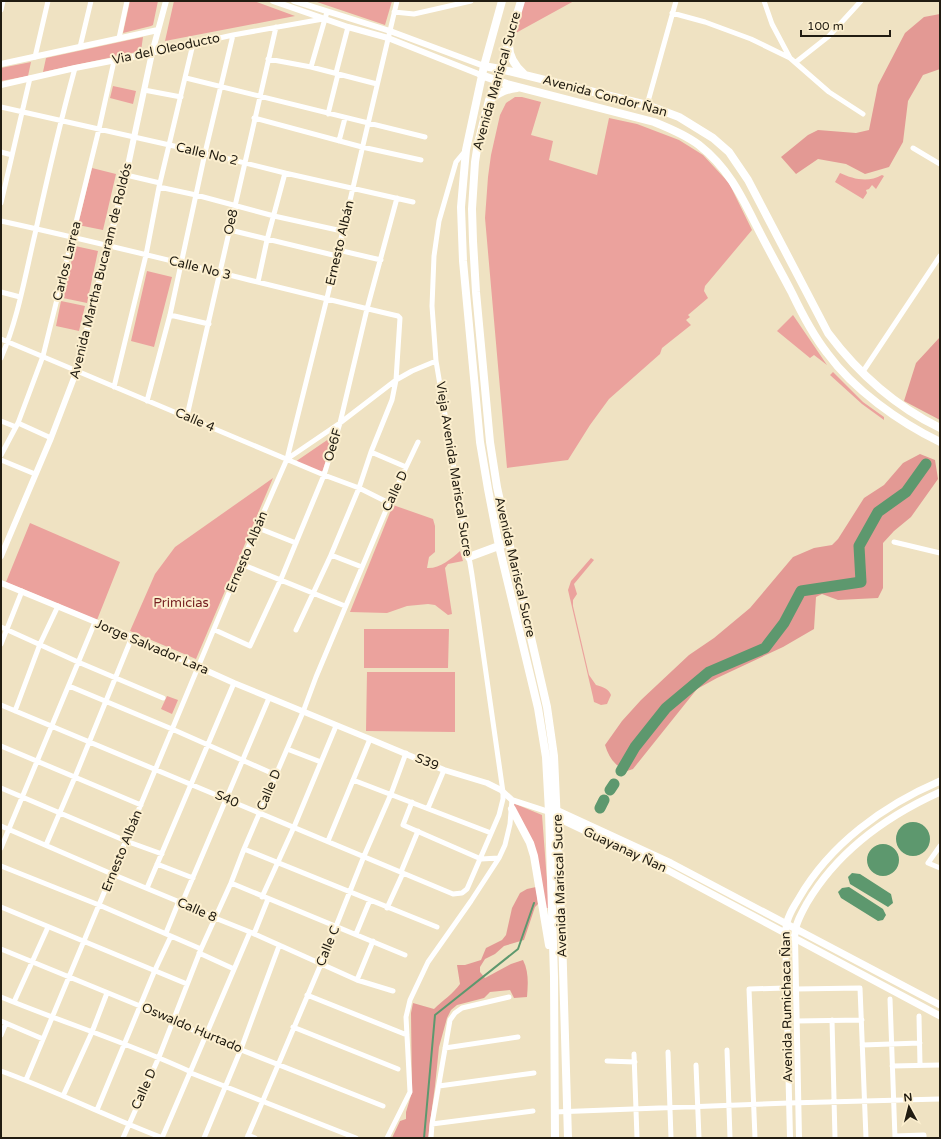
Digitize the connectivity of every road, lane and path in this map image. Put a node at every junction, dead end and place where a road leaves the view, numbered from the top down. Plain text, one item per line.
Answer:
1 (3, 1) edge
2 (48, 1) edge
3 (91, 1) edge
4 (127, 1) edge
5 (166, 1) edge
6 (273, 1) edge
7 (294, 1) edge
8 (397, 1) edge
9 (472, 1) edge
10 (502, 1) edge
11 (521, 1) edge
12 (676, 1) edge
13 (764, 1) edge
14 (860, 1) edge
15 (1, 10) edge
16 (327, 12) junction
17 (394, 12) junction
18 (672, 13) junction
19 (324, 19) junction
20 (276, 27) junction
21 (348, 27) junction
22 (158, 30) junction
23 (390, 31) junction
24 (233, 35) junction
25 (119, 38) junction
26 (388, 38) junction
27 (510, 39) junction
28 (193, 44) junction
29 (80, 47) junction
30 (152, 53) junction
31 (36, 57) junction
32 (790, 58) junction
33 (268, 59) junction
34 (114, 61) junction
35 (796, 62) junction
36 (1, 64) edge
37 (484, 66) junction
38 (311, 67) junction
39 (75, 68) junction
40 (500, 68) junction
41 (337, 73) junction
42 (482, 75) junction
43 (524, 75) junction
44 (30, 78) junction
45 (186, 78) junction
46 (497, 81) junction
47 (377, 84) junction
48 (1, 85) edge
49 (221, 86) junction
50 (521, 87) junction
51 (144, 90) junction
52 (181, 97) junction
53 (260, 97) junction
54 (489, 100) junction
55 (647, 105) junction
56 (1, 107) edge
57 (22, 112) junction
58 (328, 114) junction
59 (863, 114) dead end
60 (254, 118) junction
61 (345, 118) junction
62 (61, 120) junction
63 (368, 124) junction
64 (99, 129) junction
65 (135, 137) junction
66 (425, 137) dead end
67 (339, 141) junction
68 (170, 145) junction
69 (362, 147) junction
70 (912, 148) dead end
71 (466, 150) junction
72 (1, 152) edge
73 (205, 152) junction
74 (12, 155) junction
75 (421, 160) dead end
76 (245, 163) junction
77 (940, 164) edge
78 (285, 173) junction
79 (126, 175) junction
80 (4, 178) edge
81 (160, 185) junction
82 (353, 188) junction
83 (196, 195) junction
84 (397, 198) junction
85 (412, 202) dead end
86 (1, 203) edge
87 (234, 206) junction
88 (274, 216) junction
89 (1, 221) edge
90 (36, 229) junction
91 (230, 230) junction
92 (342, 231) junction
93 (73, 238) junction
94 (267, 240) junction
95 (109, 245) junction
96 (338, 253) junction
97 (146, 254) junction
98 (940, 256) edge
99 (381, 260) junction
100 (181, 264) junction
101 (219, 272) junction
102 (258, 282) junction
103 (1, 292) edge
104 (20, 297) junction
105 (327, 298) junction
106 (367, 309) junction
107 (170, 315) junction
108 (209, 324) junction
109 (1, 339) edge
110 (8, 342) junction
111 (43, 356) junction
112 (1, 358) edge
113 (436, 361) junction
114 (77, 370) junction
115 (862, 373) junction
116 (396, 380) junction
117 (114, 387) junction
118 (148, 401) junction
119 (187, 416) junction
120 (1, 421) edge
121 (340, 423) junction
122 (17, 425) junction
123 (940, 428) edge
124 (51, 438) junction
125 (418, 442) dead end
126 (940, 442) edge
127 (371, 452) junction
128 (1, 455) edge
129 (287, 459) junction
130 (1, 460) edge
131 (406, 468) junction
132 (35, 474) junction
133 (324, 475) junction
134 (359, 488) junction
135 (389, 503) junction
136 (258, 528) junction
137 (1, 538) edge
138 (8, 541) junction
139 (509, 542) junction
140 (894, 542) dead end
141 (296, 543) junction
142 (499, 546) junction
143 (940, 553) edge
144 (331, 555) junction
145 (1, 556) edge
146 (469, 557) junction
147 (241, 564) junction
148 (362, 568) junction
149 (280, 579) junction
150 (1, 583) edge
151 (22, 591) junction
152 (314, 593) junction
153 (58, 606) junction
154 (345, 606) junction
155 (526, 614) junction
156 (516, 615) junction
157 (95, 622) junction
158 (1, 627) edge
159 (7, 630) junction
160 (215, 630) junction
161 (296, 630) dead end
162 (132, 637) junction
163 (1, 644) edge
164 (40, 644) junction
165 (78, 662) junction
166 (198, 666) junction
167 (116, 677) junction
168 (234, 683) junction
169 (68, 686) junction
170 (163, 698) dead end
171 (269, 698) junction
172 (106, 701) junction
173 (1, 705) edge
174 (15, 711) junction
175 (303, 712) junction
176 (52, 726) junction
177 (336, 726) junction
178 (172, 729) junction
179 (370, 740) junction
180 (90, 742) junction
181 (208, 745) junction
182 (1, 746) edge
183 (287, 749) junction
184 (406, 754) junction
185 (242, 760) junction
186 (37, 761) junction
187 (321, 762) junction
188 (156, 770) junction
189 (444, 770) junction
190 (276, 775) junction
191 (75, 777) junction
192 (353, 780) junction
193 (940, 781) edge
194 (191, 784) junction
195 (1, 788) edge
196 (503, 792) junction
197 (940, 792) edge
198 (391, 794) junction
199 (22, 798) junction
200 (226, 799) junction
201 (512, 800) junction
202 (412, 802) junction
203 (141, 805) junction
204 (428, 808) junction
205 (512, 809) junction
206 (59, 813) junction
207 (260, 813) junction
208 (554, 813) junction
209 (1, 826) edge
210 (294, 827) junction
211 (9, 829) junction
212 (418, 831) junction
213 (491, 833) junction
214 (126, 841) junction
215 (328, 841) junction
216 (46, 845) junction
217 (940, 846) edge
218 (1, 848) edge
219 (244, 849) junction
220 (162, 854) junction
221 (364, 856) junction
222 (499, 858) junction
223 (481, 859) junction
224 (278, 862) junction
225 (157, 864) junction
226 (1, 866) edge
227 (940, 868) edge
228 (402, 872) junction
229 (112, 874) junction
230 (555, 876) junction
231 (192, 878) junction
232 (231, 883) junction
233 (147, 888) junction
234 (350, 892) junction
235 (453, 894) joint
236 (262, 897) junction
237 (268, 899) junction
238 (370, 900) junction
239 (181, 902) junction
240 (99, 905) junction
241 (1, 907) edge
242 (387, 908) junction
243 (215, 918) junction
244 (336, 926) junction
245 (48, 927) junction
246 (437, 927) dead end
247 (786, 929) junction
248 (795, 929) junction
249 (252, 933) junction
250 (168, 934) junction
251 (356, 934) junction
252 (794, 938) junction
253 (373, 941) junction
254 (84, 942) junction
255 (279, 946) junction
256 (1, 949) edge
257 (200, 951) junction
258 (405, 955) dead end
259 (32, 962) junction
260 (321, 964) junction
261 (234, 969) junction
262 (155, 970) junction
263 (554, 977) junction
264 (69, 978) junction
265 (890, 979) junction
266 (357, 980) junction
267 (187, 984) junction
268 (886, 987) junction
269 (786, 988) junction
270 (796, 989) junction
271 (393, 991) dead end
272 (107, 993) junction
273 (307, 995) junction
274 (1, 997) edge
275 (509, 997) dead end
276 (890, 999) dead end
277 (14, 1002) junction
278 (940, 1005) edge
279 (140, 1006) junction
280 (919, 1016) dead end
281 (940, 1016) edge
282 (52, 1017) junction
283 (832, 1020) junction
284 (862, 1020) junction
285 (173, 1021) junction
286 (796, 1021) junction
287 (3, 1022) edge
288 (293, 1028) junction
289 (92, 1032) junction
290 (1, 1035) edge
291 (408, 1035) junction
292 (206, 1036) junction
293 (518, 1037) dead end
294 (43, 1039) junction
295 (920, 1043) junction
296 (124, 1044) junction
297 (892, 1044) junction
298 (862, 1045) junction
299 (445, 1048) junction
300 (241, 1049) junction
301 (727, 1050) dead end
302 (668, 1052) dead end
303 (634, 1054) dead end
304 (159, 1057) junction
305 (607, 1061) dead end
306 (635, 1062) junction
307 (277, 1065) junction
308 (696, 1065) dead end
309 (920, 1065) junction
310 (940, 1065) edge
311 (892, 1066) junction
312 (398, 1069) dead end
313 (1, 1071) edge
314 (191, 1072) junction
315 (534, 1073) dead end
316 (26, 1080) junction
317 (439, 1086) junction
318 (225, 1087) junction
319 (63, 1096) junction
320 (940, 1099) edge
321 (894, 1100) junction
322 (262, 1101) junction
323 (834, 1101) junction
324 (865, 1101) junction
325 (798, 1102) junction
326 (789, 1103) junction
327 (754, 1104) junction
328 (728, 1105) junction
329 (383, 1106) dead end
330 (698, 1106) junction
331 (670, 1108) junction
332 (636, 1109) junction
333 (97, 1110) junction
334 (533, 1111) dead end
335 (554, 1112) junction
336 (567, 1112) junction
337 (432, 1124) junction
338 (128, 1125) junction
339 (248, 1137) edge
340 (895, 1137) edge
341 (123, 1138) edge
342 (162, 1138) edge
343 (204, 1138) edge
344 (255, 1138) edge
345 (356, 1138) edge
346 (386, 1138) edge
347 (431, 1138) edge
348 (555, 1138) edge
349 (568, 1138) edge
350 (637, 1138) edge
351 (671, 1138) edge
352 (699, 1138) edge
353 (730, 1138) edge
354 (755, 1138) edge
355 (790, 1138) edge
356 (799, 1138) edge
357 (835, 1138) edge
358 (866, 1138) edge
359 (924, 1138) edge

1 - 15 street
2 - 31 street
3 - 29 street
4 - 25 street
5 - 22 street, Avenida Martha Bucaram de Roldós
6 - 19 street
7 - 16 street, Avenida Condor Ñan
8 - 17 street, Ernesto Albán
9 - 17 street
10 - 37 main road, Avenida Mariscal Sucre
11 - 27 main road, Avenida Mariscal Sucre
12 - 18 street
13 - 32 street
14 - 35 street
16 - 19 street
16 - 23 street, Avenida Condor Ñan
17 - 23 street, Ernesto Albán
18 - 32 street
18 - 55 street
19 - 20 street, Via del Oleoducto
19 - 21 street
19 - 38 street
20 - 24 street, Via del Oleoducto
20 - 33 street, Oe8
21 - 26 street
21 - 41 street
22 - 25 street, Via del Oleoducto
22 - 30 street, Avenida Martha Bucaram de Roldós
23 - 26 street, Ernesto Albán
23 - 37 street, Avenida Condor Ñan
24 - 28 street, Via del Oleoducto
24 - 49 street
25 - 29 street, Via del Oleoducto
26 - 42 street
26 - 47 street, Ernesto Albán
27 - 40 main road, Avenida Mariscal Sucre
27 - 43 main road
28 - 30 street, Via del Oleoducto
28 - 45 street
29 - 31 street, Via del Oleoducto
30 - 34 street, Via del Oleoducto
30 - 51 street, Avenida Martha Bucaram de Roldós
31 - 36 street, Via del Oleoducto
32 - 35 street
33 - 38 street
33 - 53 street, Oe8
34 - 39 street, Via del Oleoducto
34 - 64 street, Carlos Larrea
35 - 59 street
37 - 40 main road, Avenida Condor Ñan
37 - 42 main road, Avenida Mariscal Sucre
38 - 41 street
39 - 44 street, Via del Oleoducto
39 - 62 street
40 - 43 main road, Avenida Condor Ñan
40 - 46 main road, Avenida Mariscal Sucre
41 - 47 street
41 - 58 street
42 - 46 main road, Avenida Condor Ñan
42 - 71 main road, Avenida Mariscal Sucre
43 - 55 main road, Avenida Condor Ñan
44 - 48 street, Via del Oleoducto
44 - 57 street
45 - 49 street
45 - 52 street
46 - 50 main road, Avenida Condor Ñan
46 - 54 main road, Avenida Mariscal Sucre
47 - 63 street, Ernesto Albán
49 - 53 street
49 - 73 street
50 - 54 main road
50 - 126 main road, Avenida Condor Ñan
51 - 52 street
51 - 65 street, Avenida Martha Bucaram de Roldós
52 - 68 street
53 - 58 street
53 - 60 street, Oe8
54 - 139 main road, Avenida Mariscal Sucre
55 - 115 main road, Avenida Condor Ñan
56 - 57 street, Calle No 2
57 - 62 street, Calle No 2
57 - 74 street
58 - 61 street
60 - 67 street
60 - 76 street, Oe8
61 - 63 street
61 - 67 street
62 - 64 street, Calle No 2
62 - 90 street
63 - 66 street
63 - 69 street, Ernesto Albán
64 - 65 street, Calle No 2
64 - 93 street, Carlos Larrea
65 - 68 street, Calle No 2
65 - 79 street, Avenida Martha Bucaram de Roldós
67 - 69 street
68 - 73 street, Calle No 2
68 - 81 street
69 - 75 street
69 - 82 street, Ernesto Albán
70 - 77 street
71 - 113 street, Vieja Avenida Mariscal Sucre
71 - 142 main road, Avenida Mariscal Sucre
72 - 74 street
73 - 76 street, Calle No 2
73 - 83 street
74 - 80 street
76 - 78 street, Calle No 2
76 - 87 street, Oe8
78 - 82 street, Calle No 2
78 - 88 street
79 - 81 street
79 - 95 street, Avenida Martha Bucaram de Roldós
80 - 86 street
81 - 83 street
81 - 97 street
82 - 84 street, Calle No 2
82 - 92 street, Ernesto Albán
83 - 87 street
83 - 100 street
84 - 85 street, Calle No 2
84 - 99 street, Oe6F
87 - 88 street
87 - 91 street, Oe8
88 - 92 street
88 - 94 street
89 - 90 street, Calle No 3
90 - 93 street, Calle No 3
90 - 104 street
91 - 94 street
91 - 101 street, Oe8
92 - 96 street, Ernesto Albán
93 - 95 street, Calle No 3
93 - 111 street, Carlos Larrea
94 - 96 street
94 - 102 street
95 - 97 street, Calle No 3
95 - 114 street, Avenida Martha Bucaram de Roldós
96 - 99 street
96 - 105 street, Ernesto Albán
97 - 100 street, Calle No 3
97 - 117 street
98 - 115 street
99 - 106 street, Oe6F
100 - 101 street, Calle No 3
100 - 107 street
101 - 102 street, Calle No 3
101 - 108 street, Oe8
102 - 105 street, Calle No 3
103 - 104 street
104 - 110 street
105 - 106 street, Calle No 3
105 - 129 street, Ernesto Albán
106 - 116 street, Calle No 3
106 - 121 street, Oe6F
107 - 108 street
107 - 118 street
108 - 119 street, Oe8
109 - 110 street, Calle 4
110 - 111 street, Calle 4
110 - 112 street
111 - 114 street, Calle 4
111 - 122 street, Carlos Larrea
113 - 116 street
113 - 146 street, Vieja Avenida Mariscal Sucre
114 - 117 street, Calle 4
114 - 124 street, Avenida Martha Bucaram de Roldós
115 - 123 main road, Avenida Condor Ñan
116 - 121 street
116 - 127 street
117 - 118 street, Calle 4
118 - 119 street, Calle 4
119 - 129 street, Calle 4
120 - 122 street
121 - 129 street
121 - 133 street, Oe6F
122 - 124 street
122 - 128 street, Carlos Larrea
124 - 132 street, Avenida Martha Bucaram de Roldós
125 - 131 street, Calle D
127 - 131 street
127 - 134 street
129 - 133 street, Calle 4
129 - 136 street, Ernesto Albán
130 - 132 street
131 - 135 street, Calle D
132 - 138 street, Avenida Martha Bucaram de Roldós
133 - 134 street, Calle 4
133 - 141 street, Oe6F
134 - 135 street, Calle 4
134 - 144 street
135 - 148 street, Calle D
136 - 141 street
136 - 147 street, Ernesto Albán
137 - 138 street
138 - 145 street, Avenida Martha Bucaram de Roldós
139 - 142 main road
139 - 155 main road, Avenida Mariscal Sucre
140 - 143 street
141 - 149 street, Oe6F
142 - 146 main road
142 - 156 main road, Avenida Mariscal Sucre
144 - 148 street
144 - 152 street
146 - 196 street, Vieja Avenida Mariscal Sucre
147 - 149 street
147 - 160 street, Ernesto Albán
148 - 154 street, Calle D
149 - 152 street
149 - 160 street, Oe6F
150 - 151 street, Jorge Salvador Lara
151 - 153 street, Jorge Salvador Lara
151 - 159 street
152 - 154 street
152 - 161 street
153 - 157 street, Jorge Salvador Lara
153 - 164 street
154 - 175 street, Calle D
155 - 156 main road
155 - 208 main road, Avenida Mariscal Sucre
156 - 208 main road, Avenida Mariscal Sucre
157 - 162 street, Jorge Salvador Lara
157 - 165 street
158 - 159 street
159 - 163 street
159 - 164 street
160 - 166 street, Ernesto Albán
162 - 166 street, Jorge Salvador Lara
162 - 167 street
164 - 165 street
164 - 174 street
165 - 167 street
165 - 169 street
166 - 168 street, Jorge Salvador Lara
166 - 178 street, Ernesto Albán
167 - 170 street
167 - 172 street
168 - 171 street, Jorge Salvador Lara
168 - 181 street
169 - 172 street
169 - 176 street
171 - 175 street, Jorge Salvador Lara
171 - 185 street
172 - 178 street
172 - 180 street
173 - 174 street, S40
174 - 176 street, S40
175 - 177 street, S39
175 - 183 street, Calle D
176 - 180 street, S40
176 - 186 street
177 - 179 street, S39
177 - 187 street
178 - 181 street
178 - 188 street, Ernesto Albán
179 - 184 street, S39
179 - 192 street
180 - 188 street, S40
180 - 191 street
181 - 185 street
181 - 194 street
182 - 186 street
183 - 187 street
183 - 190 street, Calle D
184 - 189 street, S39
184 - 198 street, Calle C
185 - 190 street
185 - 200 street
186 - 191 street
186 - 199 street
187 - 210 street
188 - 194 street, S40
188 - 203 street, Ernesto Albán
189 - 196 street, S39
189 - 204 street
190 - 207 street, Calle D
191 - 203 street
191 - 206 street
192 - 198 street
192 - 215 street
193 - 247 main road, Avenida Rumichaca Ñan
194 - 200 street, S40
194 - 220 street
195 - 199 street
196 - 201 street, S39
196 - 213 street, Vieja Avenida Mariscal Sucre
197 - 248 main road, Avenida Rumichaca Ñan
198 - 202 street
198 - 221 street, Calle C
199 - 206 street
199 - 211 street
200 - 207 street, S40
200 - 231 street
201 - 205 street
201 - 208 street, S39
202 - 204 street
202 - 212 street
203 - 214 street, Ernesto Albán
204 - 213 street
205 - 222 street
205 - 263 main road
206 - 214 street
206 - 216 street
207 - 210 street, S40
207 - 219 street, Calle D
208 - 230 main road, Avenida Mariscal Sucre
208 - 247 main road, Guayanay Ñan
209 - 211 street, Calle 8
210 - 215 street, S40
210 - 224 street
211 - 216 street, Calle 8
211 - 218 street
212 - 223 street
212 - 228 street
213 - 223 street, Vieja Avenida Mariscal Sucre
214 - 220 street
214 - 229 street, Ernesto Albán
215 - 221 street, S40
216 - 229 street, Calle 8
217 - 227 street
219 - 224 street
219 - 232 street, Calle D
220 - 225 street
221 - 228 street, S40
221 - 234 street, Calle C
222 - 223 street
222 - 291 street
223 - 235 street, Vieja Avenida Mariscal Sucre
224 - 234 street
224 - 236 street
225 - 231 street
225 - 233 street
226 - 240 street
228 - 235 street, S40
228 - 242 street
229 - 233 street, Calle 8
229 - 240 street, Ernesto Albán
230 - 263 main road, Avenida Mariscal Sucre
230 - 336 main road, Avenida Mariscal Sucre
231 - 239 street
232 - 236 street
232 - 243 street, Calle D
233 - 239 street, Calle 8
234 - 238 street
234 - 244 street, Calle C
236 - 237 street
237 - 244 street
237 - 249 street
238 - 242 street
238 - 251 street
239 - 243 street, Calle 8
239 - 250 street
240 - 250 street
240 - 254 street, Ernesto Albán
241 - 245 street
242 - 246 street
243 - 249 street, Calle 8
243 - 257 street, Calle D
244 - 251 street
244 - 260 street, Calle C
245 - 254 street
245 - 259 street
247 - 248 main road, Guayanay Ñan
247 - 252 main road, Guayanay Ñan
247 - 269 street, Avenida Rumichaca Ñan
248 - 252 main road, Avenida Rumichaca Ñan
248 - 265 main road, Guayanay Ñan
249 - 255 street, Calle 8
249 - 261 street
250 - 257 street
250 - 262 street
251 - 253 street
252 - 268 main road, Guayanay Ñan
252 - 270 street, Avenida Rumichaca Ñan
253 - 258 street
253 - 266 street
254 - 262 street
254 - 264 street, Ernesto Albán
255 - 260 street, Calle 8
255 - 300 street
256 - 259 street, Oswaldo Hurtado
257 - 261 street
257 - 267 street, Calle D
259 - 264 street, Oswaldo Hurtado
259 - 277 street
260 - 266 street, Calle 8
260 - 273 street, Calle C
261 - 292 street
262 - 267 street
262 - 279 street
263 - 335 main road, Avenida Mariscal Sucre
264 - 272 street, Oswaldo Hurtado
264 - 282 street, Ernesto Albán
265 - 268 main road
265 - 278 main road, Guayanay Ñan
266 - 271 street, Calle 8
267 - 285 street, Calle D
268 - 281 main road, Guayanay Ñan
269 - 326 street, Avenida Rumichaca Ñan
269 - 327 street
270 - 284 street
270 - 286 street, Avenida Rumichaca Ñan
272 - 279 street, Oswaldo Hurtado
272 - 289 street
273 - 288 street, Calle C
273 - 291 street
274 - 277 street
275 - 299 street
276 - 297 street
277 - 282 street
279 - 285 street, Oswaldo Hurtado
279 - 296 street
280 - 295 street
282 - 289 street
282 - 294 street, Ernesto Albán
283 - 284 street
283 - 286 street
283 - 323 street
284 - 298 street
285 - 292 street, Oswaldo Hurtado
285 - 304 street, Calle D
286 - 325 street, Avenida Rumichaca Ñan
287 - 290 street
287 - 294 street
288 - 307 street, Calle C
288 - 312 street
289 - 296 street
289 - 319 street
291 - 346 street
292 - 300 street, Oswaldo Hurtado
292 - 314 street
293 - 299 street
294 - 316 street, Ernesto Albán
295 - 297 street
295 - 309 street
296 - 304 street
296 - 333 street
297 - 298 street
297 - 311 street
298 - 324 street
299 - 317 street
300 - 307 street, Oswaldo Hurtado
300 - 318 street
301 - 328 street
302 - 331 street
303 - 306 street
304 - 314 street
304 - 338 street, Calle D
305 - 306 street
306 - 332 street
307 - 322 street, Calle C
307 - 329 street, Oswaldo Hurtado
308 - 330 street
309 - 310 street
309 - 311 street
311 - 321 street
313 - 316 street
314 - 318 street
314 - 342 street
315 - 317 street
316 - 319 street
317 - 337 street
318 - 322 street
318 - 343 street
319 - 333 street
320 - 321 street
321 - 324 street
321 - 340 street
322 - 339 street, Calle C
322 - 345 street
323 - 324 street
323 - 325 street
323 - 357 street
324 - 358 street
325 - 326 street
325 - 356 street, Avenida Rumichaca Ñan
326 - 327 street
326 - 355 street, Avenida Rumichaca Ñan
327 - 328 street
327 - 354 street
328 - 330 street
328 - 353 street
330 - 331 street
330 - 352 street
331 - 332 street
331 - 351 street
332 - 336 street
332 - 350 street
333 - 338 street
334 - 337 street
335 - 336 street
335 - 348 main road, Avenida Mariscal Sucre
336 - 349 main road, Avenida Mariscal Sucre
337 - 347 street
338 - 341 street, Calle D
338 - 342 street
339 - 344 street
340 - 359 street

